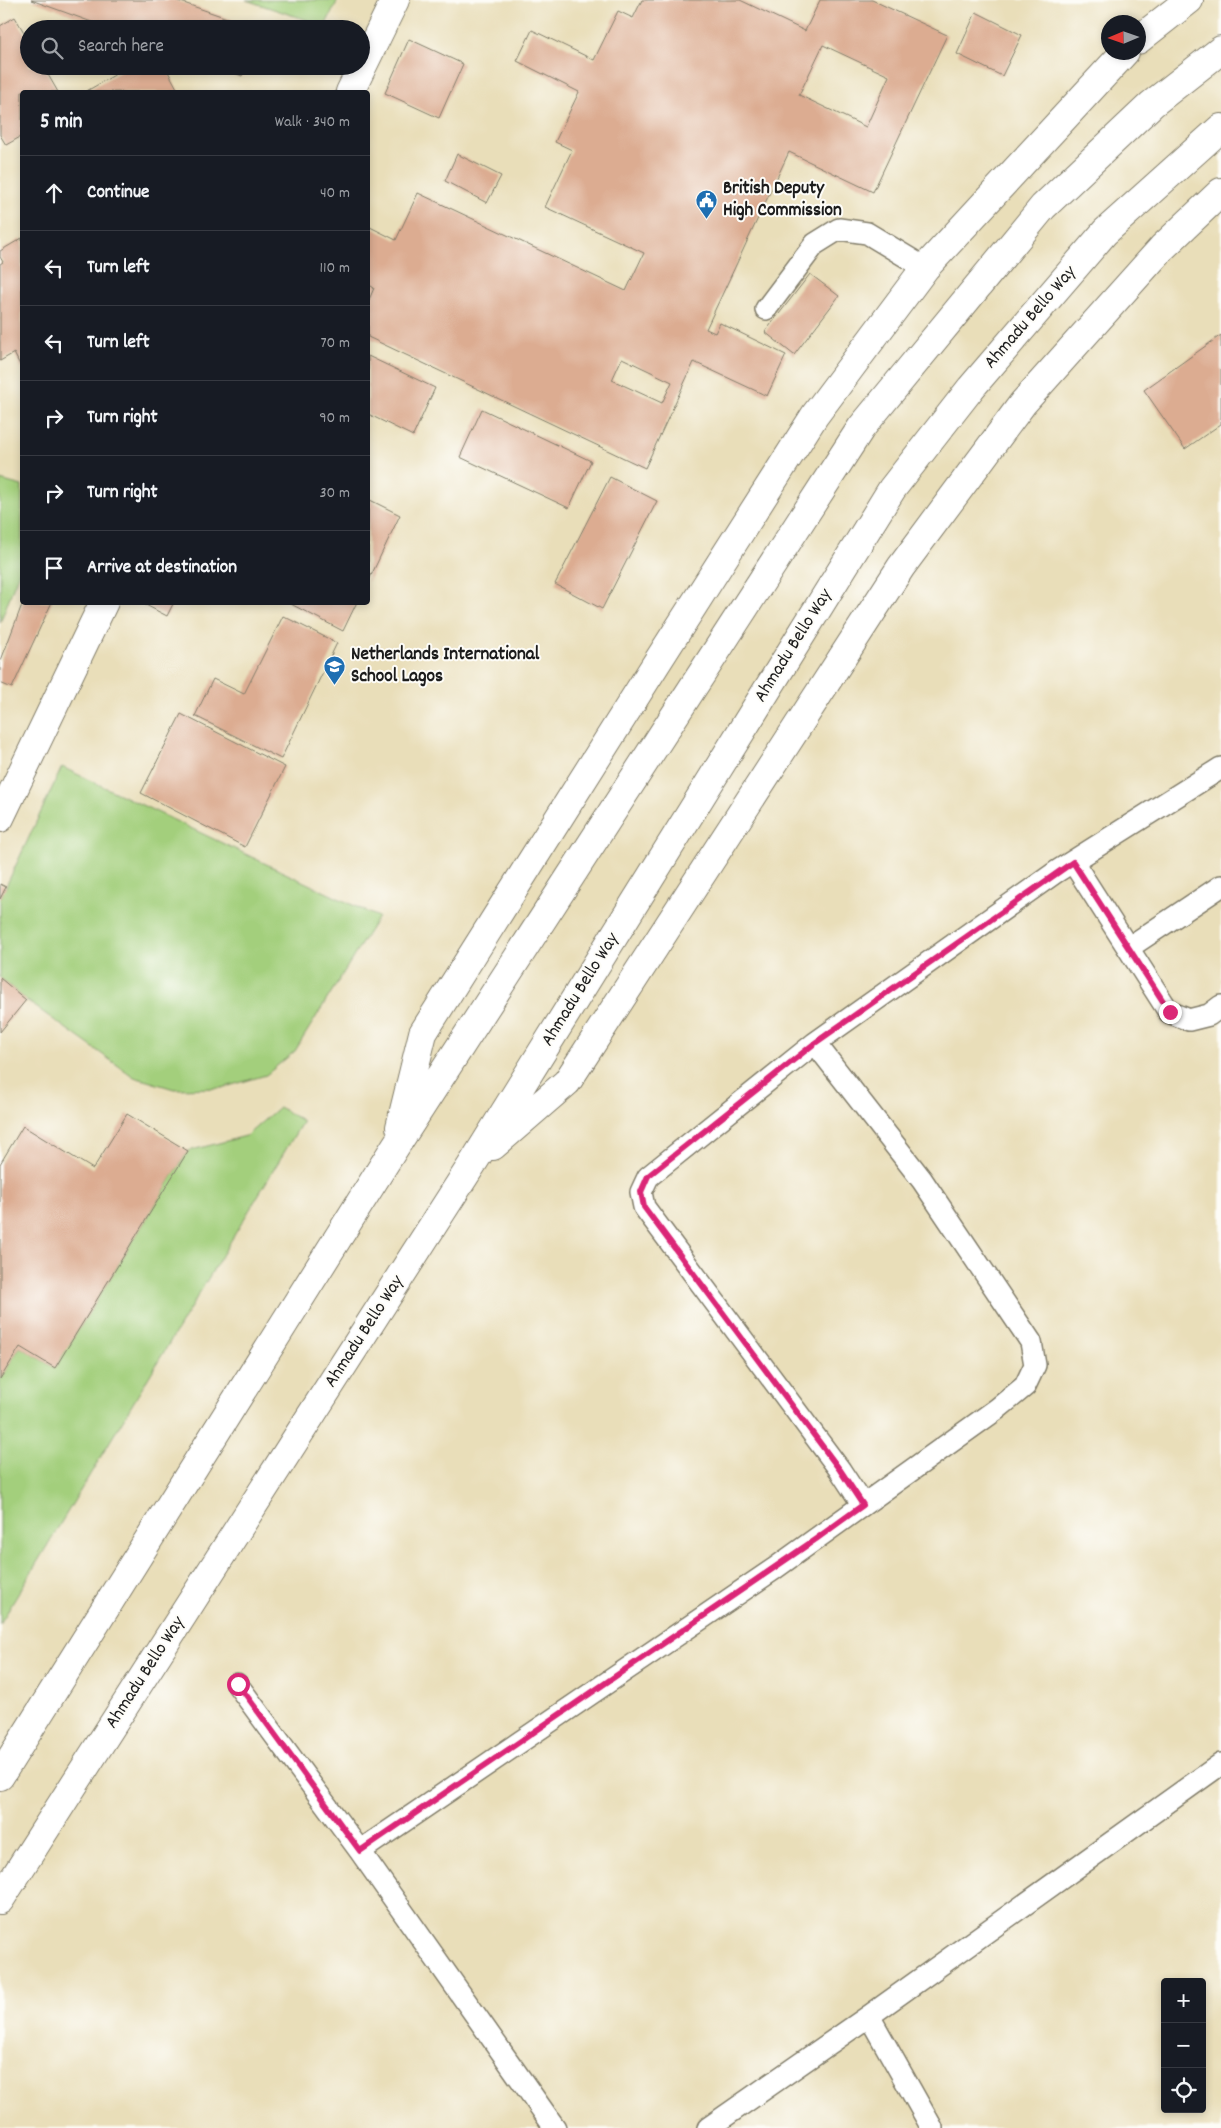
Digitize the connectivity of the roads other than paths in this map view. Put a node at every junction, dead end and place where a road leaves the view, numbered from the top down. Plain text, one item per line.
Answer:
1 (395, 0) edge
2 (1189, 0) edge
3 (1146, 34) edge
4 (1221, 50) edge
5 (370, 51) edge
6 (1118, 60) edge
7 (358, 75) edge
8 (351, 90) edge
9 (1221, 128) edge
10 (1221, 192) edge
11 (925, 268) junction
12 (766, 309) dead end
13 (103, 605) edge
14 (1221, 768) edge
15 (0, 818) edge
16 (1073, 862) junction
17 (1221, 886) edge
18 (1128, 948) junction
19 (1221, 1006) edge
20 (815, 1043) junction
21 (395, 1147) junction
22 (473, 1163) junction
23 (863, 1505) junction
24 (238, 1684) dead end
25 (1221, 1764) edge
26 (0, 1776) edge
27 (360, 1851) junction
28 (0, 1900) edge
29 (869, 2016) junction
30 (554, 2128) edge
31 (708, 2128) edge
32 (932, 2128) edge

1 - 5 main road
2 - 3 main road
4 - 21 main road
6 - 11 main road
7 - 8 main road
9 - 22 main road, Ahmadu Bello Way
10 - 22 main road
11 - 12 lane
11 - 21 main road
13 - 15 main road
14 - 16 lane
16 - 18 lane
16 - 20 lane
17 - 18 lane
18 - 19 lane
20 - 23 lane
20 - 23 lane
21 - 26 main road
22 - 28 main road, Ahmadu Bello Way
23 - 27 lane
24 - 27 lane
25 - 29 lane
27 - 30 lane
29 - 31 lane
29 - 32 lane

